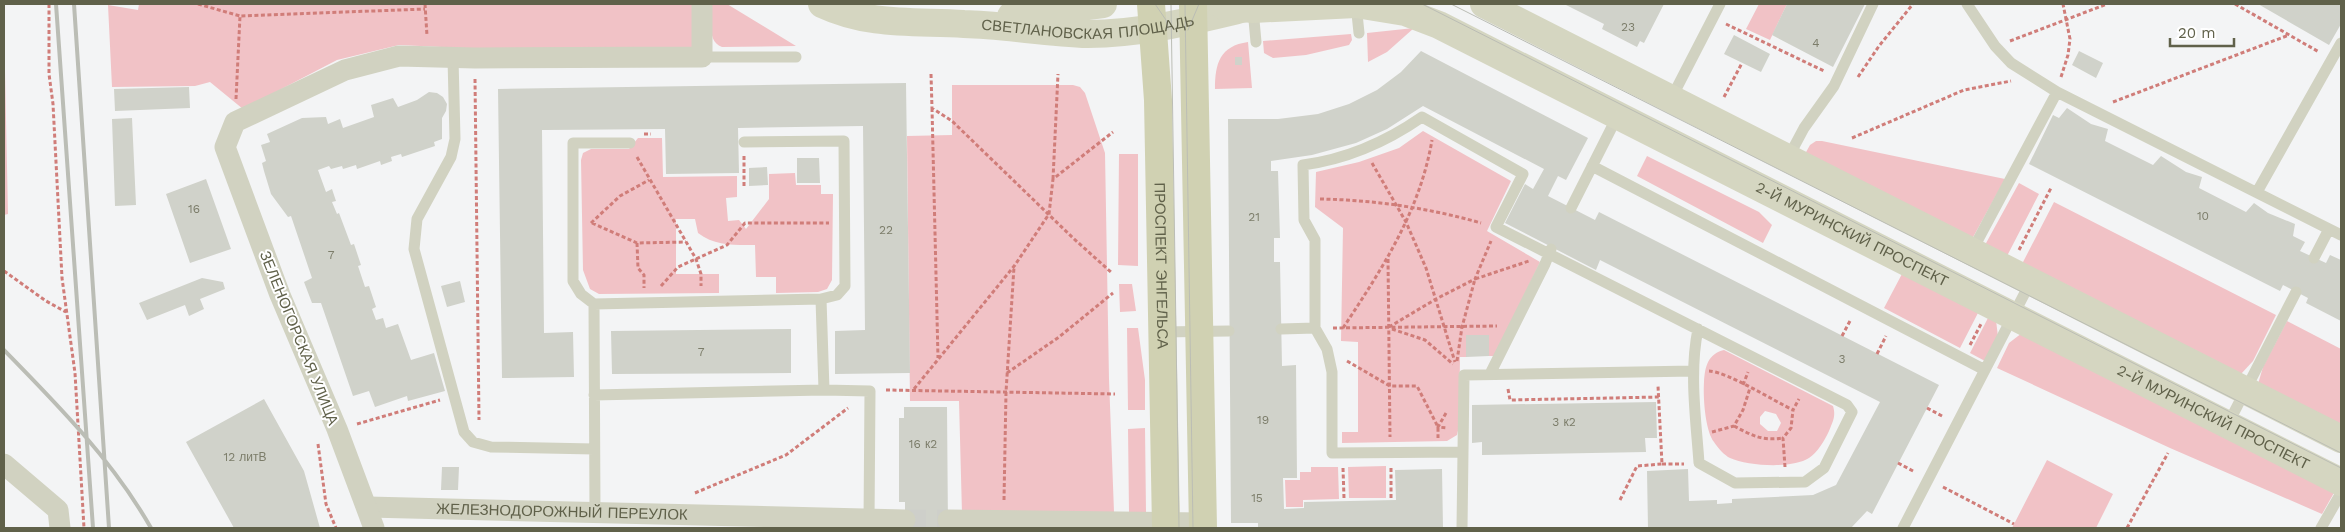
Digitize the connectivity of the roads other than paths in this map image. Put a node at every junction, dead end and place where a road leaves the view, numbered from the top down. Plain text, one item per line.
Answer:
1 (702, 4) edge
2 (822, 4) edge
3 (1103, 4) edge
4 (1356, 4) edge
5 (1484, 4) edge
6 (1718, 4) edge
7 (1873, 4) edge
8 (1967, 4) edge
9 (1200, 9) edge
10 (1247, 9) junction
11 (1151, 16) edge
12 (962, 24) junction
13 (1360, 33) dead end
14 (1256, 42) dead end
15 (2341, 43) edge
16 (702, 57) junction
17 (796, 57) dead end
18 (454, 68) junction
19 (2057, 92) junction
20 (1671, 99) junction
21 (1618, 115) junction
22 (744, 142) road end
23 (630, 143) road end
24 (1788, 158) junction
25 (1592, 166) junction
26 (2257, 192) junction
27 (1571, 208) dead end
28 (2329, 229) junction
29 (2341, 235) edge
30 (1550, 251) junction
31 (1972, 251) junction
32 (2314, 258) dead end
33 (2030, 281) junction
34 (2296, 292) dead end
35 (821, 300) junction
36 (594, 304) junction
37 (2013, 316) junction
38 (1315, 328) junction
39 (1281, 329) dead end
40 (1698, 329) junction
41 (1199, 331) junction
42 (1229, 331) dead end
43 (1161, 332) junction
44 (1985, 370) junction
45 (1693, 371) junction
46 (1490, 374) junction
47 (824, 390) junction
48 (2246, 390) junction
49 (594, 394) junction
50 (2228, 424) junction
51 (2341, 439) edge
52 (594, 449) junction
53 (1463, 452) junction
54 (4, 464) edge
55 (2341, 482) edge
56 (2341, 492) edge
57 (368, 507) junction
58 (595, 512) junction
59 (905, 520) tunnel mouth
60 (948, 520) tunnel mouth
61 (673, 521) edge
62 (869, 524) edge
63 (1048, 525) edge
64 (1166, 526) edge
65 (1203, 526) edge
66 (60, 528) edge
67 (374, 528) edge
68 (1462, 528) edge
69 (1902, 528) edge
70 (2321, 528) edge

1 - 16 street
2 - 12 main road, СВЕТЛАНОВСКАЯ ПЛОЩАДЬ
3 - 12 main road, СВЕТЛАНОВСКАЯ ПЛОЩАДЬ
4 - 10 main road, СВЕТЛАНОВСКАЯ ПЛОЩАДЬ
4 - 13 lane
4 - 21 main road, 2-Й МУРИНСКИЙ ПРОСПЕКТ
5 - 20 main road
6 - 20 lane
7 - 24 lane
8 - 19 lane
9 - 10 main road, СВЕТЛАНОВСКАЯ ПЛОЩАДЬ
9 - 11 main road, СВЕТЛАНОВСКАЯ ПЛОЩАДЬ
9 - 41 main road
10 - 14 lane
11 - 12 main road, СВЕТЛАНОВСКАЯ ПЛОЩАДЬ
11 - 43 main road, ПРОСПЕКТ ЭНГЕЛЬСА
15 - 26 lane
16 - 17 lane
16 - 18 street
18 - 52 lane
18 - 57 street, ЗЕЛЕНОГОРСКАЯ УЛИЦА
19 - 26 lane
19 - 31 lane
20 - 24 main road
21 - 25 lane
21 - 37 main road, 2-Й МУРИНСКИЙ ПРОСПЕКТ
22 - 35 lane
23 - 36 lane
24 - 31 main road
25 - 27 lane
25 - 44 lane
26 - 28 lane
28 - 29 lane
28 - 32 lane
30 - 38 lane
30 - 40 lane
30 - 46 lane
31 - 33 main road
33 - 37 lane
33 - 48 main road
34 - 48 lane
35 - 36 lane
35 - 47 lane
36 - 49 lane
37 - 44 lane
37 - 50 main road, 2-Й МУРИНСКИЙ ПРОСПЕКТ
38 - 39 lane
38 - 53 lane
40 - 45 lane
40 - 45 lane
41 - 42 lane
41 - 43 lane
41 - 65 main road
43 - 64 main road, ПРОСПЕКТ ЭНГЕЛЬСА
44 - 69 lane
45 - 46 lane
46 - 53 lane
47 - 49 lane
47 - 62 lane
48 - 50 lane
48 - 51 main road
49 - 52 lane
50 - 55 main road, 2-Й МУРИНСКИЙ ПРОСПЕКТ
52 - 58 lane
53 - 68 lane
54 - 66 street
56 - 70 lane
57 - 58 street, ЖЕЛЕЗНОДОРОЖНЫЙ ПЕРЕУЛОК
57 - 67 street, ЗЕЛЕНОГОРСКАЯ УЛИЦА
58 - 61 street, ЖЕЛЕЗНОДОРОЖНЫЙ ПЕРЕУЛОК
59 - 62 street, ЖЕЛЕЗНОДОРОЖНЫЙ ПЕРЕУЛОК
60 - 63 street
61 - 62 street, ЖЕЛЕЗНОДОРОЖНЫЙ ПЕРЕУЛОК
63 - 64 street
64 - 65 street

